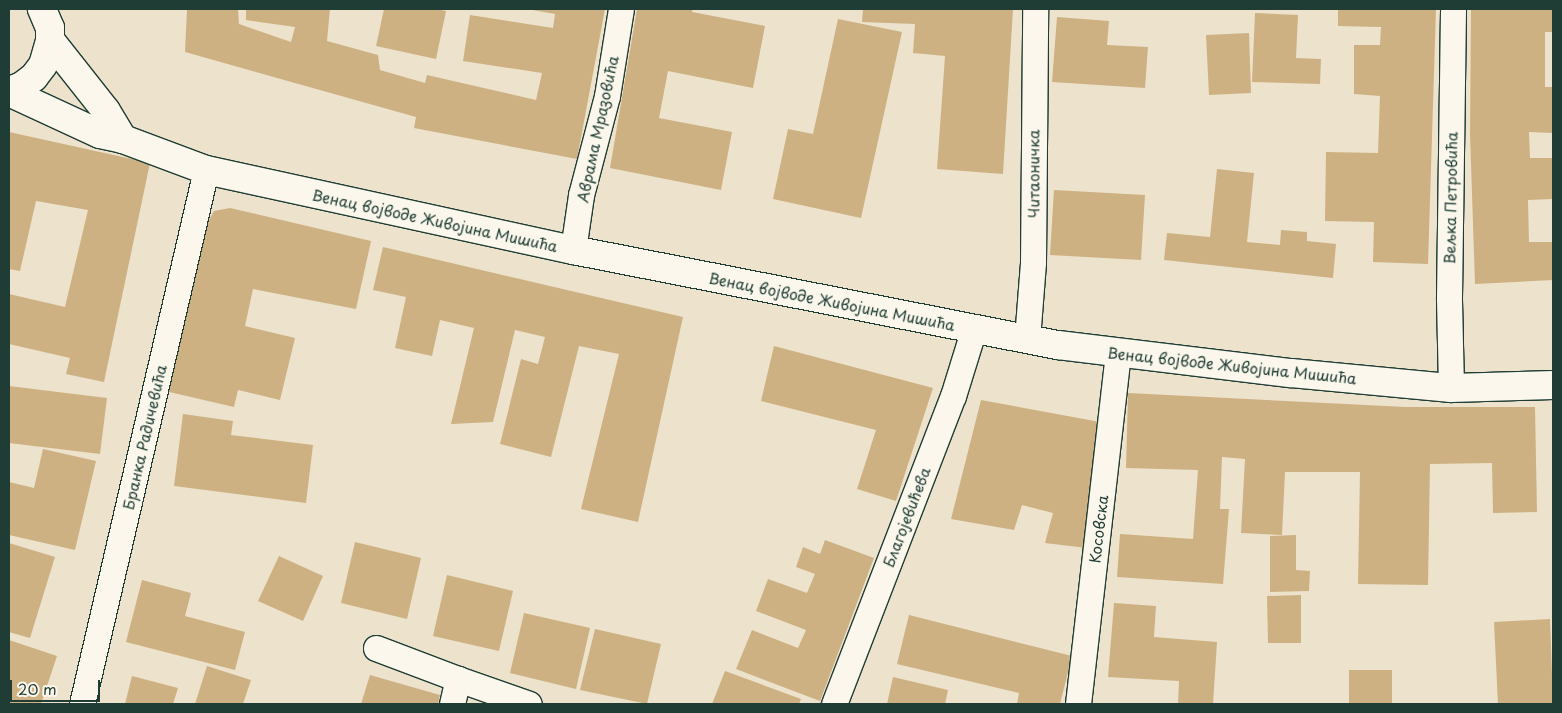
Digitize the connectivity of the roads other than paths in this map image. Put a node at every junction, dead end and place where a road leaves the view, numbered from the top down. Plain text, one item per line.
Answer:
1 (620, 9) edge
2 (1034, 9) edge
3 (1452, 9) edge
4 (46, 19) edge
5 (9, 91) edge
6 (123, 139) junction
7 (206, 170) junction
8 (573, 250) junction
9 (974, 328) junction
10 (1028, 339) junction
11 (1118, 353) junction
12 (1553, 385) edge
13 (1451, 388) junction
14 (376, 648) dead end
15 (458, 680) junction
16 (82, 704) edge
17 (452, 704) edge
18 (529, 704) edge
19 (834, 704) edge
20 (1078, 704) edge

1 - 8 street, Аврама Мразовића
2 - 10 street, Читаоничка
3 - 13 street, Вељка Петровића
4 - 5 main road
4 - 6 main road
5 - 6 main road, Венац војводе Живојина Мишића
6 - 7 main road, Венац војводе Живојина Мишића
7 - 8 main road, Венац војводе Живојина Мишића
7 - 16 street, Бранка Радичевића
8 - 9 main road, Венац војводе Живојина Мишића
9 - 10 main road, Венац војводе Живојина Мишића
9 - 19 street, Благојевићева
10 - 11 main road, Венац војводе Живојина Мишића
11 - 13 main road, Венац војводе Живојина Мишића
11 - 20 street, Косовска
12 - 13 main road, Венац војводе Живојина Мишића
14 - 15 street
15 - 17 street
15 - 18 street

